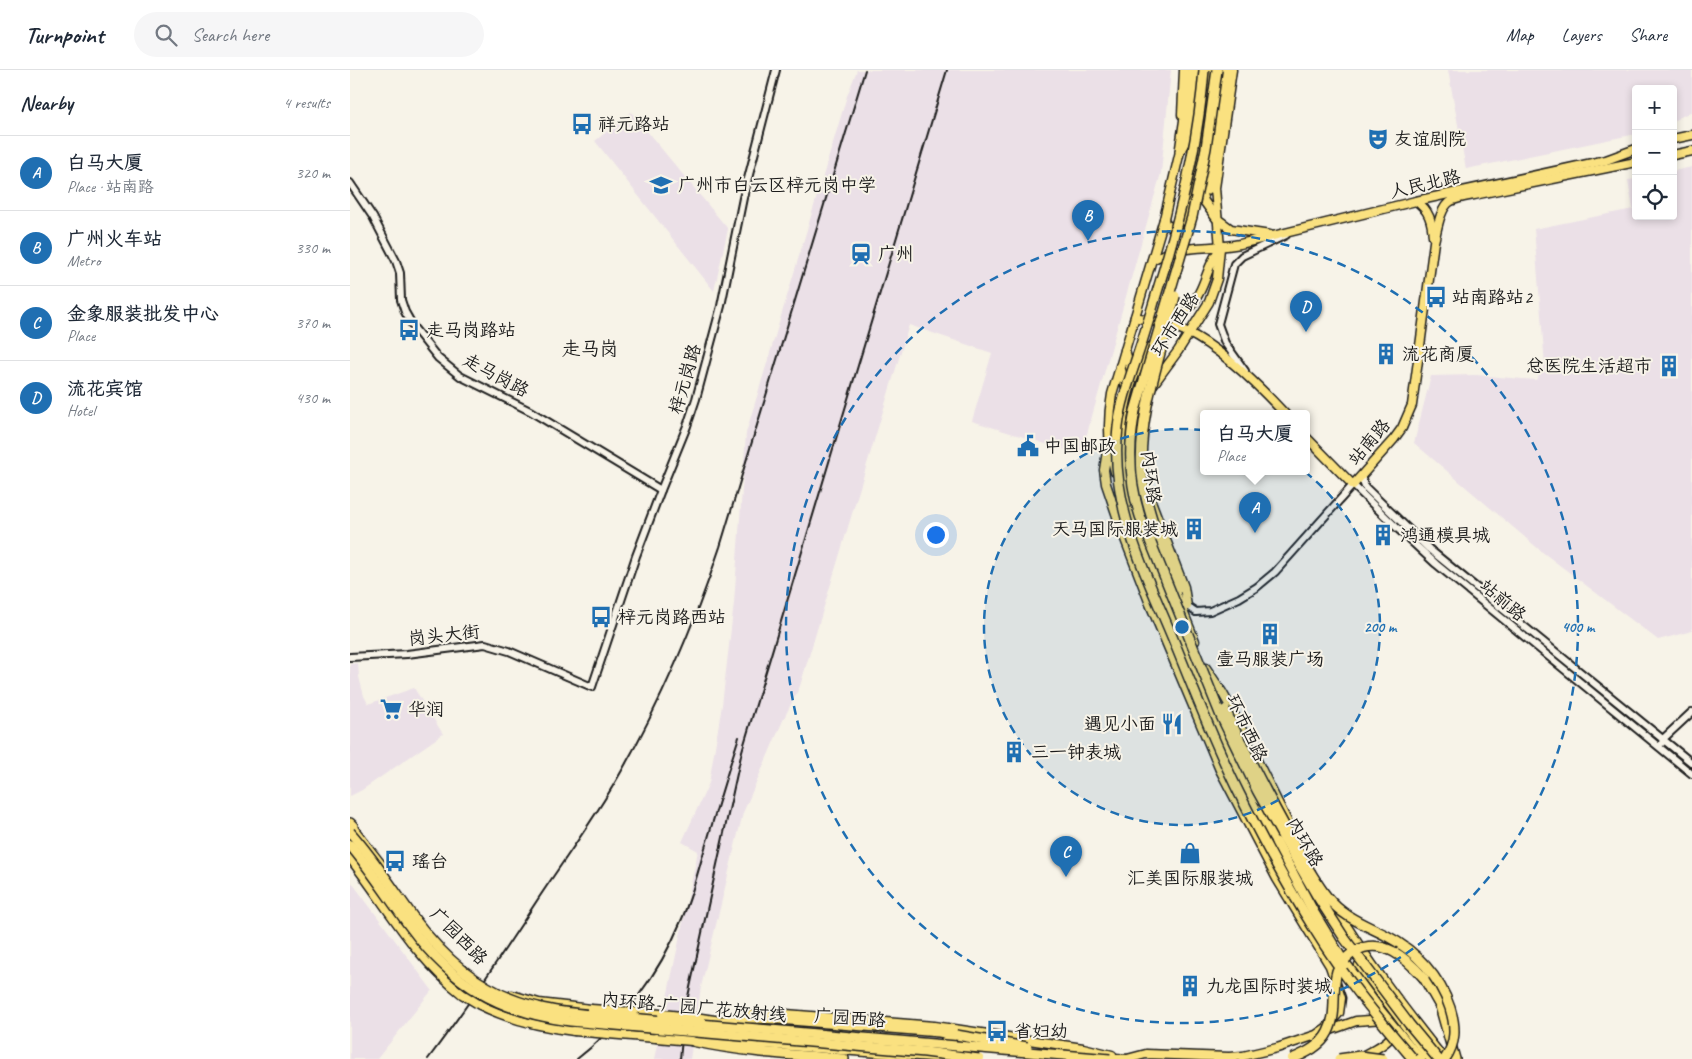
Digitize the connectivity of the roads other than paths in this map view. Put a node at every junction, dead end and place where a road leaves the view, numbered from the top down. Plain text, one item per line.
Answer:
1 (776, 70) edge
2 (1204, 70) edge
3 (1210, 70) edge
4 (1217, 70) edge
5 (1222, 70) edge
6 (1226, 70) edge
7 (1232, 70) edge
8 (1191, 71) edge
9 (1692, 135) edge
10 (1677, 138) edge
11 (1632, 150) edge
12 (1692, 151) edge
13 (1180, 152) joint
14 (1677, 154) edge
15 (1197, 158) junction
16 (1632, 163) edge
17 (350, 183) edge
18 (1208, 190) junction
19 (1416, 200) junction
20 (1447, 204) joint
21 (1216, 218) junction
22 (1164, 219) junction
23 (1296, 230) junction
24 (1277, 235) junction
25 (1186, 241) junction
26 (1434, 242) junction
27 (1220, 248) junction
28 (1152, 260) junction
29 (1135, 317) junction
30 (1172, 326) junction
31 (1189, 333) junction
32 (1125, 350) junction
33 (1145, 356) junction
34 (1120, 366) junction
35 (1134, 380) junction
36 (1252, 382) junction
37 (1128, 397) junction
38 (1281, 410) edge
39 (1109, 441) junction
40 (1310, 441) edge
41 (1134, 452) junction
42 (1135, 466) junction
43 (1118, 468) junction
44 (1104, 470) junction
45 (1362, 475) junction
46 (1353, 485) junction
47 (661, 490) junction
48 (1159, 588) junction
49 (1180, 588) joint
50 (1187, 606) junction
51 (1191, 630) junction
52 (1190, 641) junction
53 (350, 658) edge
54 (1206, 668) junction
55 (592, 688) joint
56 (1692, 712) edge
57 (1663, 740) junction
58 (1662, 750) junction
59 (1692, 763) edge
60 (1692, 774) edge
61 (1280, 809) junction
62 (1270, 814) junction
63 (351, 825) edge
64 (350, 845) edge
65 (350, 858) edge
66 (1289, 872) junction
67 (1316, 875) junction
68 (1277, 879) junction
69 (1304, 881) junction
70 (432, 934) junction
71 (415, 948) junction
72 (1393, 994) junction
73 (1385, 1001) junction
74 (1406, 1011) junction
75 (1398, 1018) junction
76 (1384, 1019) junction
77 (722, 1021) junction
78 (1395, 1028) junction
79 (977, 1033) junction
80 (1316, 1035) junction
81 (692, 1041) junction
82 (945, 1041) junction
83 (891, 1054) junction
84 (1084, 1057) junction
85 (844, 1059) edge
86 (906, 1059) edge
87 (953, 1059) edge
88 (979, 1059) edge
89 (1110, 1059) edge
90 (1126, 1059) edge
91 (1292, 1059) edge
92 (1339, 1059) edge
93 (1355, 1059) edge
94 (1384, 1059) edge
95 (1413, 1059) edge
96 (1421, 1059) edge
97 (1430, 1059) edge
98 (1438, 1059) edge
99 (1445, 1059) edge
100 (1455, 1059) edge

1 - 47 street, 梓元岗路
2 - 76 highway, 内环路, bridge
3 - 15 main road, 环市西路
4 - 25 highway, 内环路, bridge
5 - 18 main road
6 - 18 highway
7 - 21 main road
8 - 13 highway
9 - 10 main road
11 - 19 main road, 人民北路
12 - 14 main road
13 - 22 main road, 环市西路
15 - 18 main road
15 - 21 main road, 环市西路
15 - 22 main road
16 - 20 main road, 人民北路
17 - 47 street, 走马岗路
18 - 21 main road
19 - 23 main road, 人民北路
19 - 26 main road
20 - 26 main road, 站南路
21 - 24 main road
21 - 27 main road, 环市西路
22 - 28 main road, 环市西路
23 - 24 main road, 人民北路
23 - 36 street
24 - 27 main road, 人民北路
25 - 49 highway, bridge
25 - 52 highway, 内环路, bridge
26 - 45 main road, 站南路
27 - 28 main road, 人民北路
27 - 30 main road
27 - 31 main road, 环市西路
28 - 29 main road, 环市西路
29 - 30 main road
29 - 32 main road, 环市西路
30 - 31 main road
30 - 33 main road
31 - 36 main road
31 - 41 main road, 环市西路
32 - 33 main road
32 - 34 main road, 环市西路
32 - 35 main road
33 - 35 main road
34 - 37 main road
34 - 39 main road, 环市西路
35 - 37 main road
36 - 38 main road
37 - 43 main road
39 - 43 main road, 环市西路
39 - 44 main road
40 - 46 main road, 站前路
41 - 42 main road, 环市西路
41 - 50 main road
42 - 43 main road
42 - 51 main road, 环市西路
43 - 44 main road
43 - 48 main road, 环市西路
44 - 68 main road
45 - 46 main road, 站南路
45 - 57 street, 站前路
46 - 50 street, 站南路
46 - 58 street, 站前路
47 - 55 street, 梓元岗路
48 - 66 main road, 环市西路
48 - 76 highway, bridge
49 - 50 main road
50 - 51 main road
51 - 54 main road, 环市西路
52 - 98 highway, 内环路, bridge
52 - 99 highway, bridge
53 - 55 street, 岗头大街
54 - 61 main road
54 - 62 main road, 环市西路
56 - 57 street
57 - 58 street
57 - 59 street, 站前路
58 - 60 street, 站前路
61 - 62 main road
61 - 67 main road
62 - 69 main road, 环市西路
63 - 70 main road, 广园西路
63 - 84 highway, 内环路-广园广花放射线, bridge
64 - 88 highway, 内环路-广园广花放射线, bridge
65 - 71 main road, 广园西路
66 - 68 main road
66 - 76 main road, 环市西路
67 - 69 main road
67 - 72 main road
68 - 80 main road
69 - 73 main road, 环市西路
70 - 71 main road
70 - 77 main road, 广园西路, bridge
71 - 81 main road, 广园西路, bridge
72 - 73 main road
72 - 74 main road
73 - 75 main road, 环市西路
74 - 75 main road
74 - 99 main road
75 - 76 main road
75 - 78 main road
75 - 97 main road, 环市西路
76 - 78 main road, 环市西路
76 - 80 main road
76 - 95 highway, 内环路, bridge
77 - 79 main road
77 - 82 main road, 广园西路
77 - 84 highway, bridge
78 - 93 main road
78 - 96 main road, 环市西路
79 - 82 main road
79 - 90 main road
80 - 90 main road
81 - 83 main road, 广园西路
81 - 85 highway
82 - 90 main road, 广园西路
83 - 86 main road
83 - 87 main road, 广园西路
84 - 89 highway, 内环路-广园广花放射线, bridge
91 - 100 highway, bridge
92 - 94 highway, bridge

